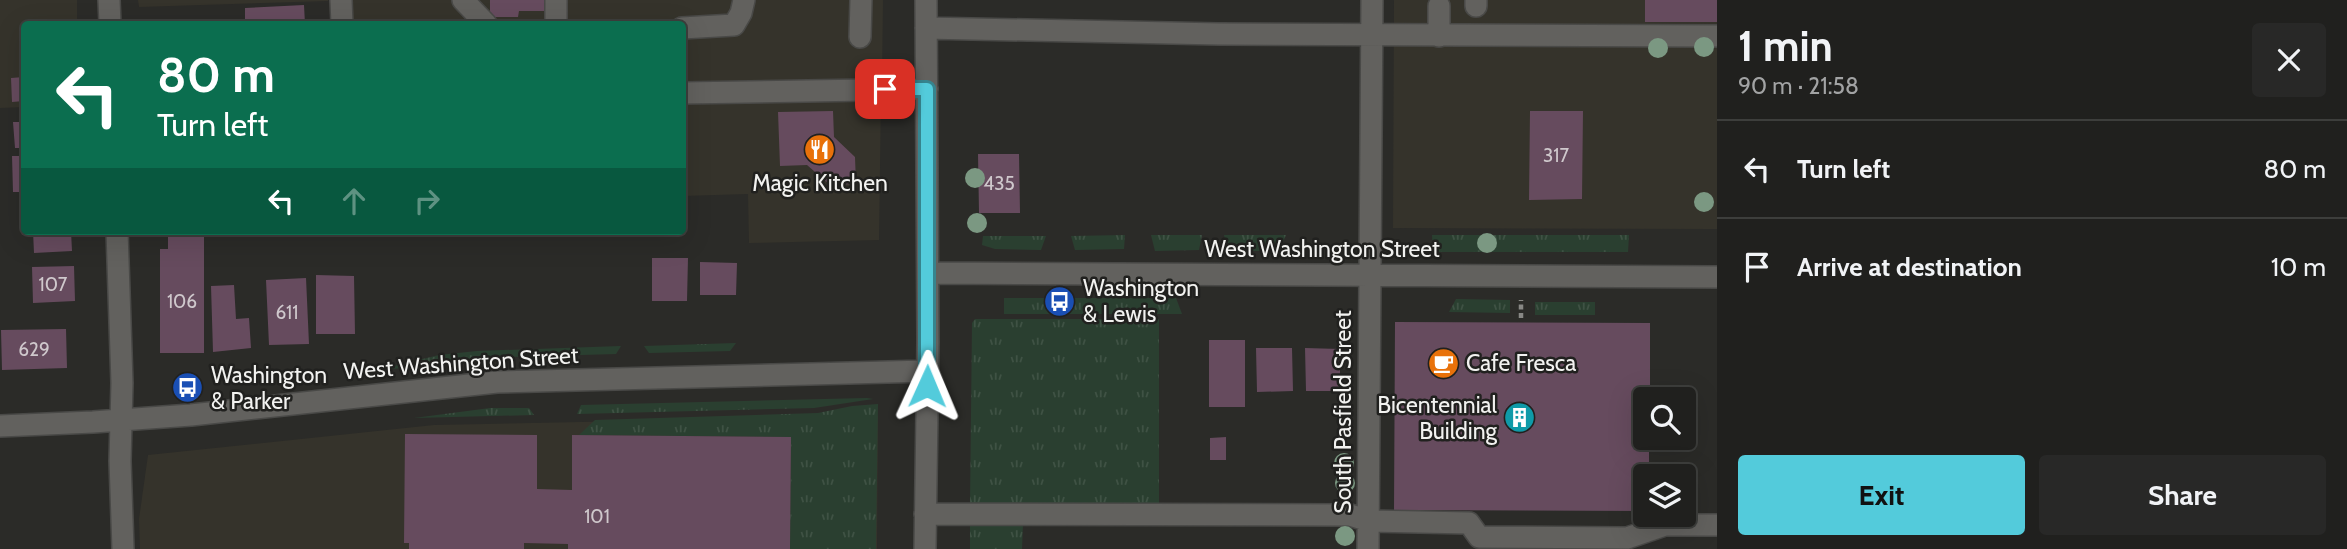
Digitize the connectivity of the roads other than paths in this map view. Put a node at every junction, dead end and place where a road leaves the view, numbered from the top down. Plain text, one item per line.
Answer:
1 (109, 0) edge
2 (341, 0) edge
3 (463, 0) edge
4 (556, 0) edge
5 (744, 0) edge
6 (861, 0) edge
7 (926, 0) edge
8 (1372, 0) edge
9 (1439, 6) dead end
10 (110, 21) edge
11 (342, 21) edge
12 (483, 21) edge
13 (556, 21) edge
14 (686, 28) edge
15 (926, 28) junction
16 (1371, 34) junction
17 (1439, 36) junction
18 (1717, 36) edge
19 (860, 37) dead end
20 (927, 89) junction
21 (686, 93) edge
22 (117, 235) edge
23 (928, 273) junction
24 (1370, 275) junction
25 (1717, 276) edge
26 (927, 371) junction
27 (120, 421) junction
28 (0, 426) edge
29 (925, 514) junction
30 (1369, 521) junction
31 (1717, 525) edge
32 (123, 549) edge
33 (925, 549) edge
34 (1368, 549) edge

1 - 10 street
2 - 11 street
3 - 12 street
4 - 13 street
5 - 14 street
6 - 19 street
7 - 15 street
8 - 16 street, South Pasfield Street
9 - 17 street
15 - 16 street
15 - 20 street
16 - 17 street
16 - 24 street, South Pasfield Street
17 - 18 street
20 - 21 street
20 - 23 street
22 - 27 street
23 - 24 street, West Washington Street
23 - 26 street
24 - 25 street, West Washington Street
24 - 30 street, South Pasfield Street
26 - 27 street, West Washington Street
26 - 29 street
27 - 28 street, West Washington Street
27 - 32 street
29 - 30 street
29 - 33 street
30 - 31 street
30 - 34 street, South Pasfield Street

